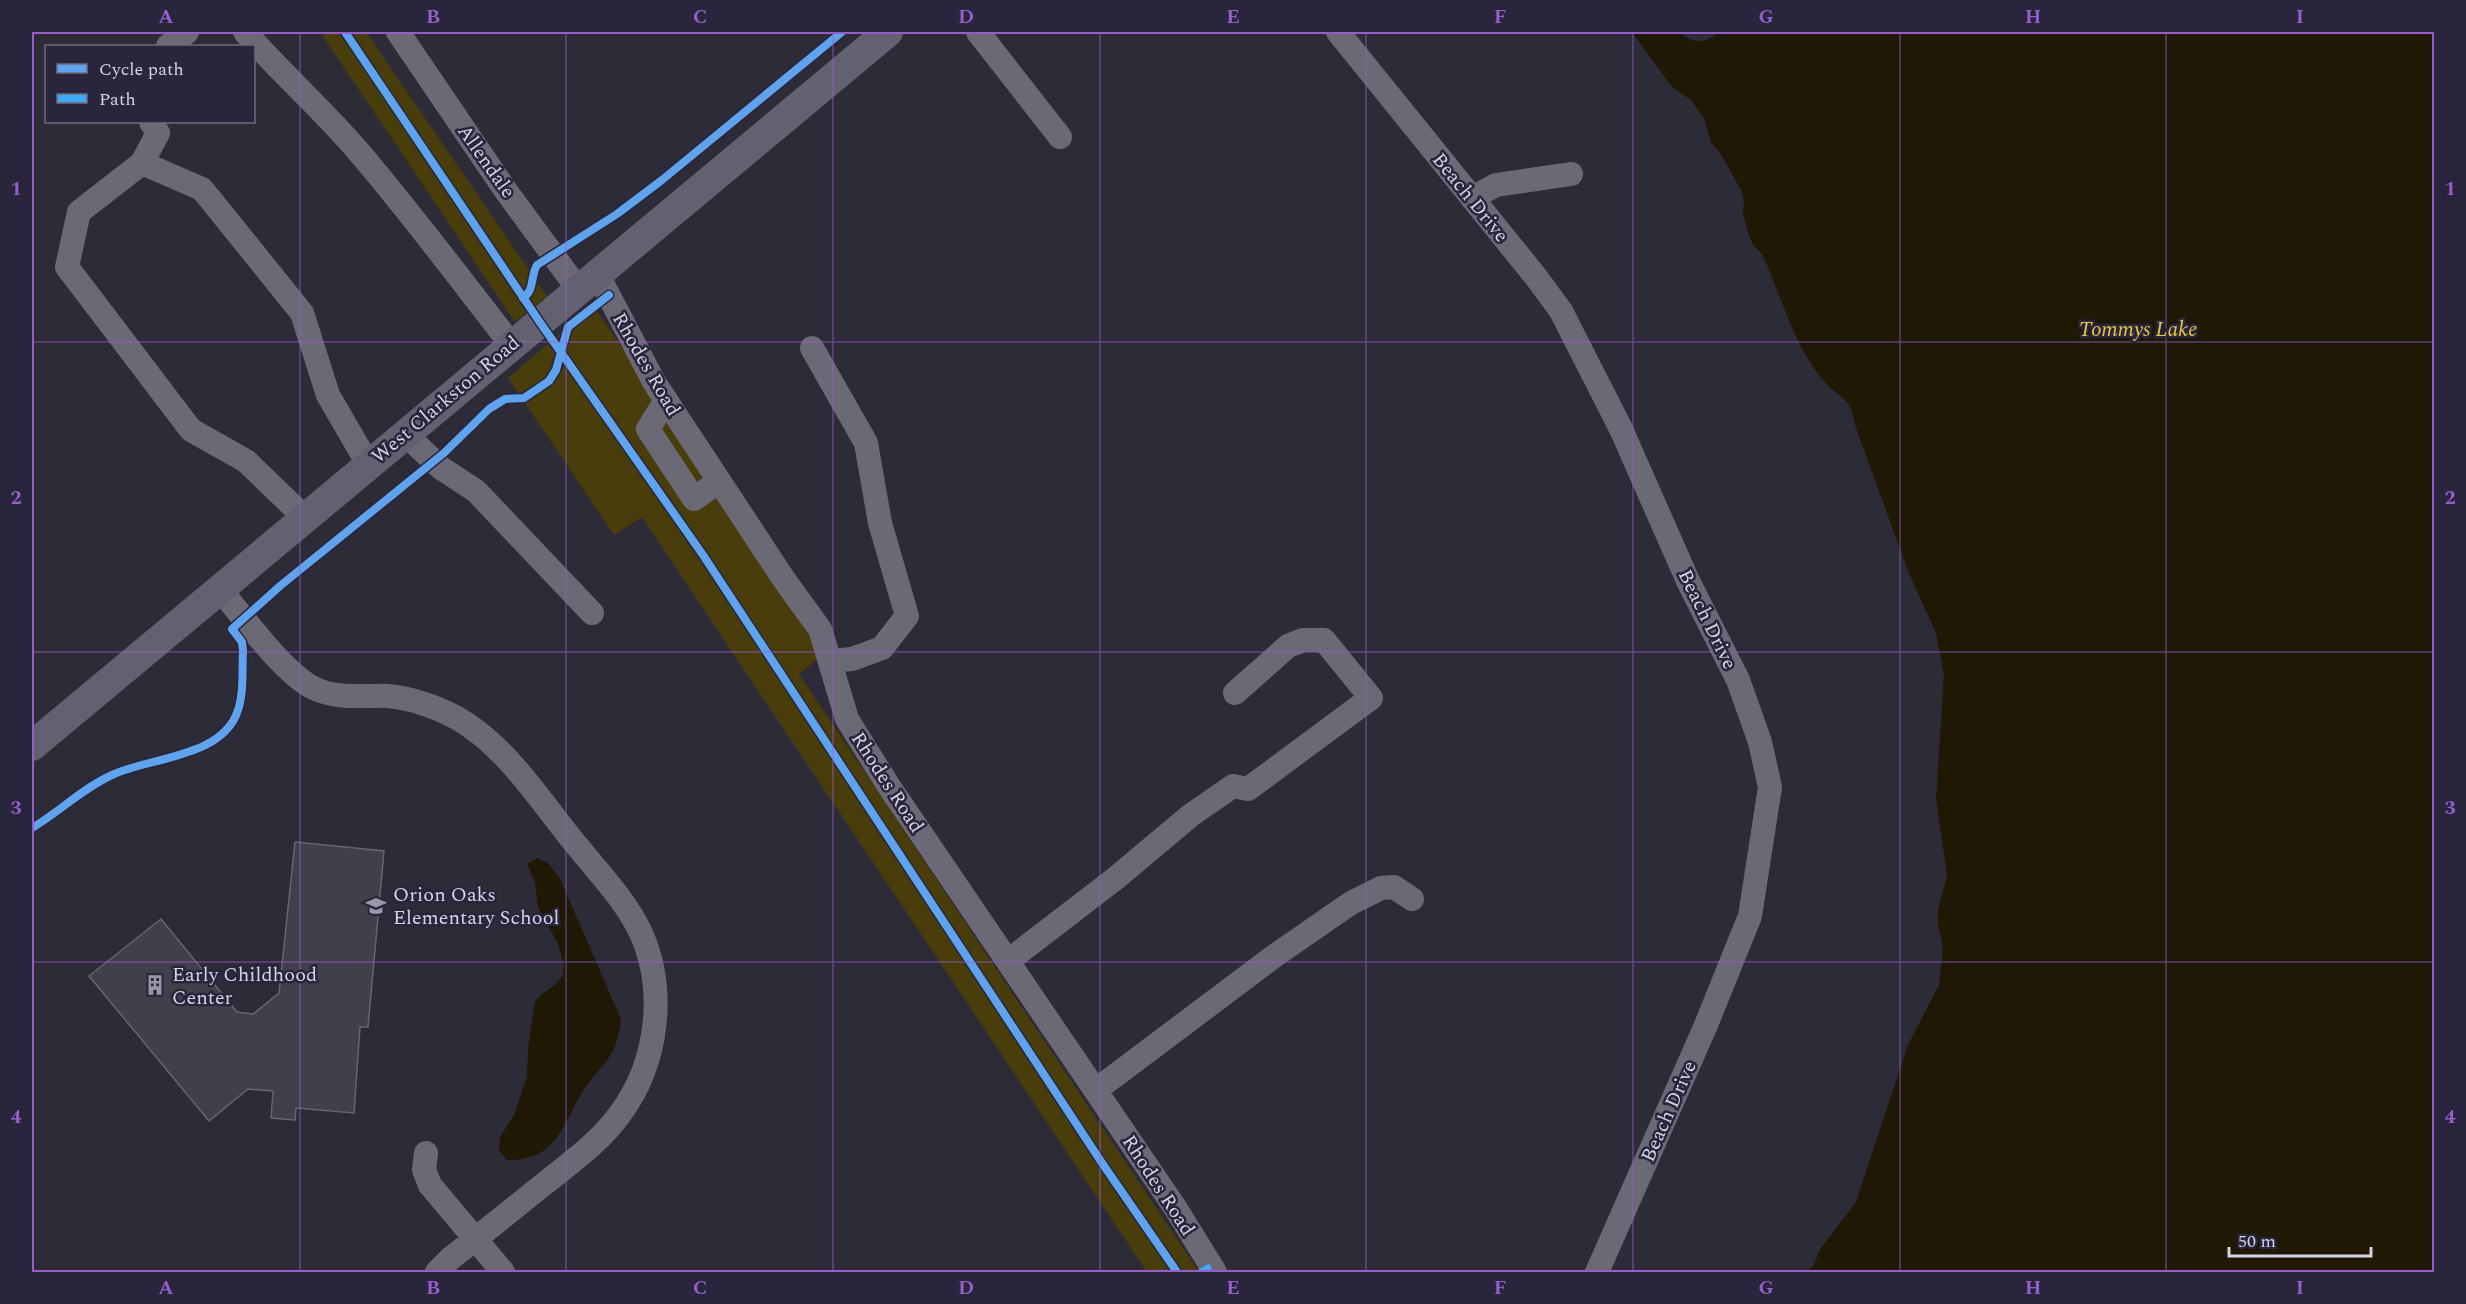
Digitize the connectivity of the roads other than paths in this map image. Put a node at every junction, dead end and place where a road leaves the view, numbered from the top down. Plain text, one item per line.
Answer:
1 (187, 32) edge
2 (245, 32) edge
3 (398, 32) edge
4 (888, 32) edge
5 (978, 32) edge
6 (1338, 32) edge
7 (169, 45) edge
8 (152, 123) edge
9 (1060, 137) dead end
10 (142, 163) junction
11 (1571, 174) dead end
12 (1472, 198) junction
13 (588, 281) junction
14 (511, 344) junction
15 (812, 348) dead end
16 (405, 434) junction
17 (368, 464) junction
18 (304, 517) junction
19 (219, 588) junction
20 (592, 613) dead end
21 (830, 661) junction
22 (1235, 693) dead end
23 (32, 746) edge
24 (1412, 899) dead end
25 (1008, 961) junction
26 (1096, 1090) junction
27 (426, 1153) dead end
28 (475, 1239) junction
29 (436, 1272) edge
30 (503, 1272) edge
31 (1215, 1272) edge
32 (1597, 1272) edge

1 - 7 street
2 - 14 street
3 - 13 street, Allendale
4 - 13 main road, West Clarkston Road
5 - 9 street
6 - 12 street, Beach Drive
8 - 10 street
10 - 17 street
10 - 18 street
11 - 12 street
12 - 32 street, Beach Drive
13 - 14 main road, West Clarkston Road
13 - 21 street, Rhodes Road
14 - 16 main road, West Clarkston Road
15 - 21 street
16 - 17 main road, West Clarkston Road
16 - 20 street
17 - 18 main road, West Clarkston Road
18 - 19 main road, West Clarkston Road
19 - 23 main road, West Clarkston Road
19 - 28 street
21 - 25 street, Rhodes Road
22 - 25 street
24 - 26 street
25 - 26 street, Rhodes Road
26 - 31 street, Rhodes Road
27 - 28 street
28 - 29 street
28 - 30 street

